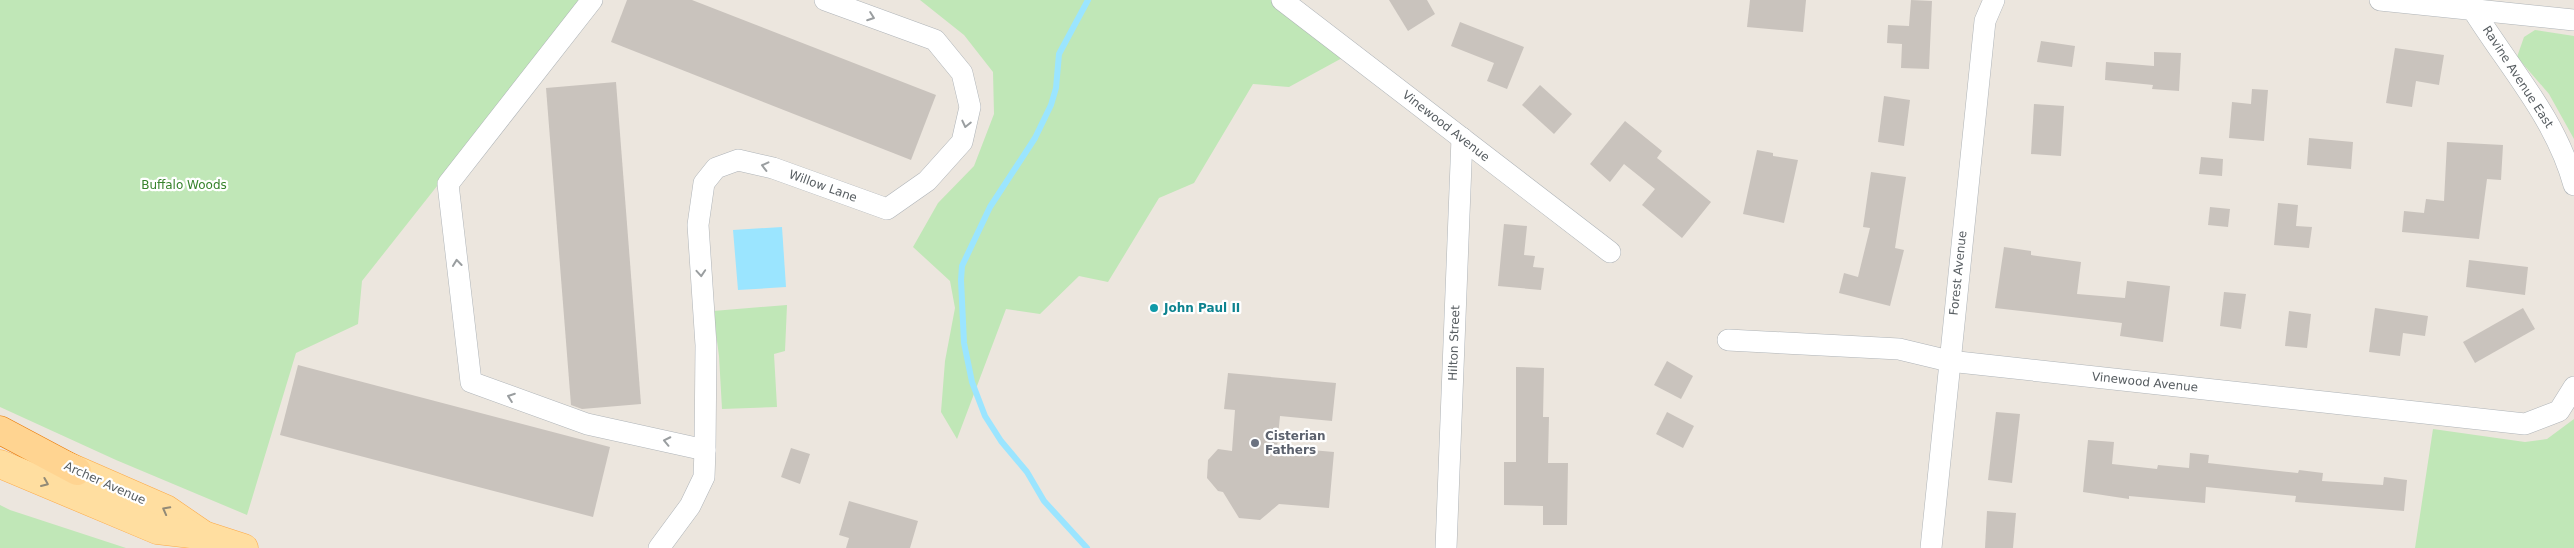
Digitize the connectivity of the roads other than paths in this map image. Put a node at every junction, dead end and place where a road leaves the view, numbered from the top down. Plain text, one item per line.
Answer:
1 (592, 0) edge
2 (826, 0) edge
3 (1282, 0) edge
4 (1994, 0) edge
5 (2380, 0) edge
6 (2469, 4) edge
7 (2574, 20) edge
8 (1462, 138) junction
9 (2574, 185) edge
10 (1610, 252) dead end
11 (1728, 340) dead end
12 (1949, 361) junction
13 (2574, 387) edge
14 (0, 430) edge
15 (0, 435) edge
16 (705, 450) junction
17 (0, 464) edge
18 (77, 471) junction
19 (204, 542) edge
20 (244, 548) edge
21 (659, 548) edge
22 (1446, 548) edge
23 (1930, 548) edge

16 -> 1 street
2 -> 16 street, Willow Lane
3 - 8 street, Vinewood Avenue
4 - 12 street, Forest Avenue
5 - 6 street
6 - 7 street
6 - 9 street, Ravine Avenue East
8 - 10 street, Vinewood Avenue
8 - 22 street, Hilton Street
11 - 12 street, Vinewood Avenue
12 - 13 street, Vinewood Avenue
12 - 23 street, Forest Avenue
14 - 18 highway
15 - 18 main road, Archer Avenue
16 - 21 street, Willow Lane
17 -> 19 main road, Archer Avenue
19 -> 18 main road, Archer Avenue
19 - 20 main road, Archer Avenue

